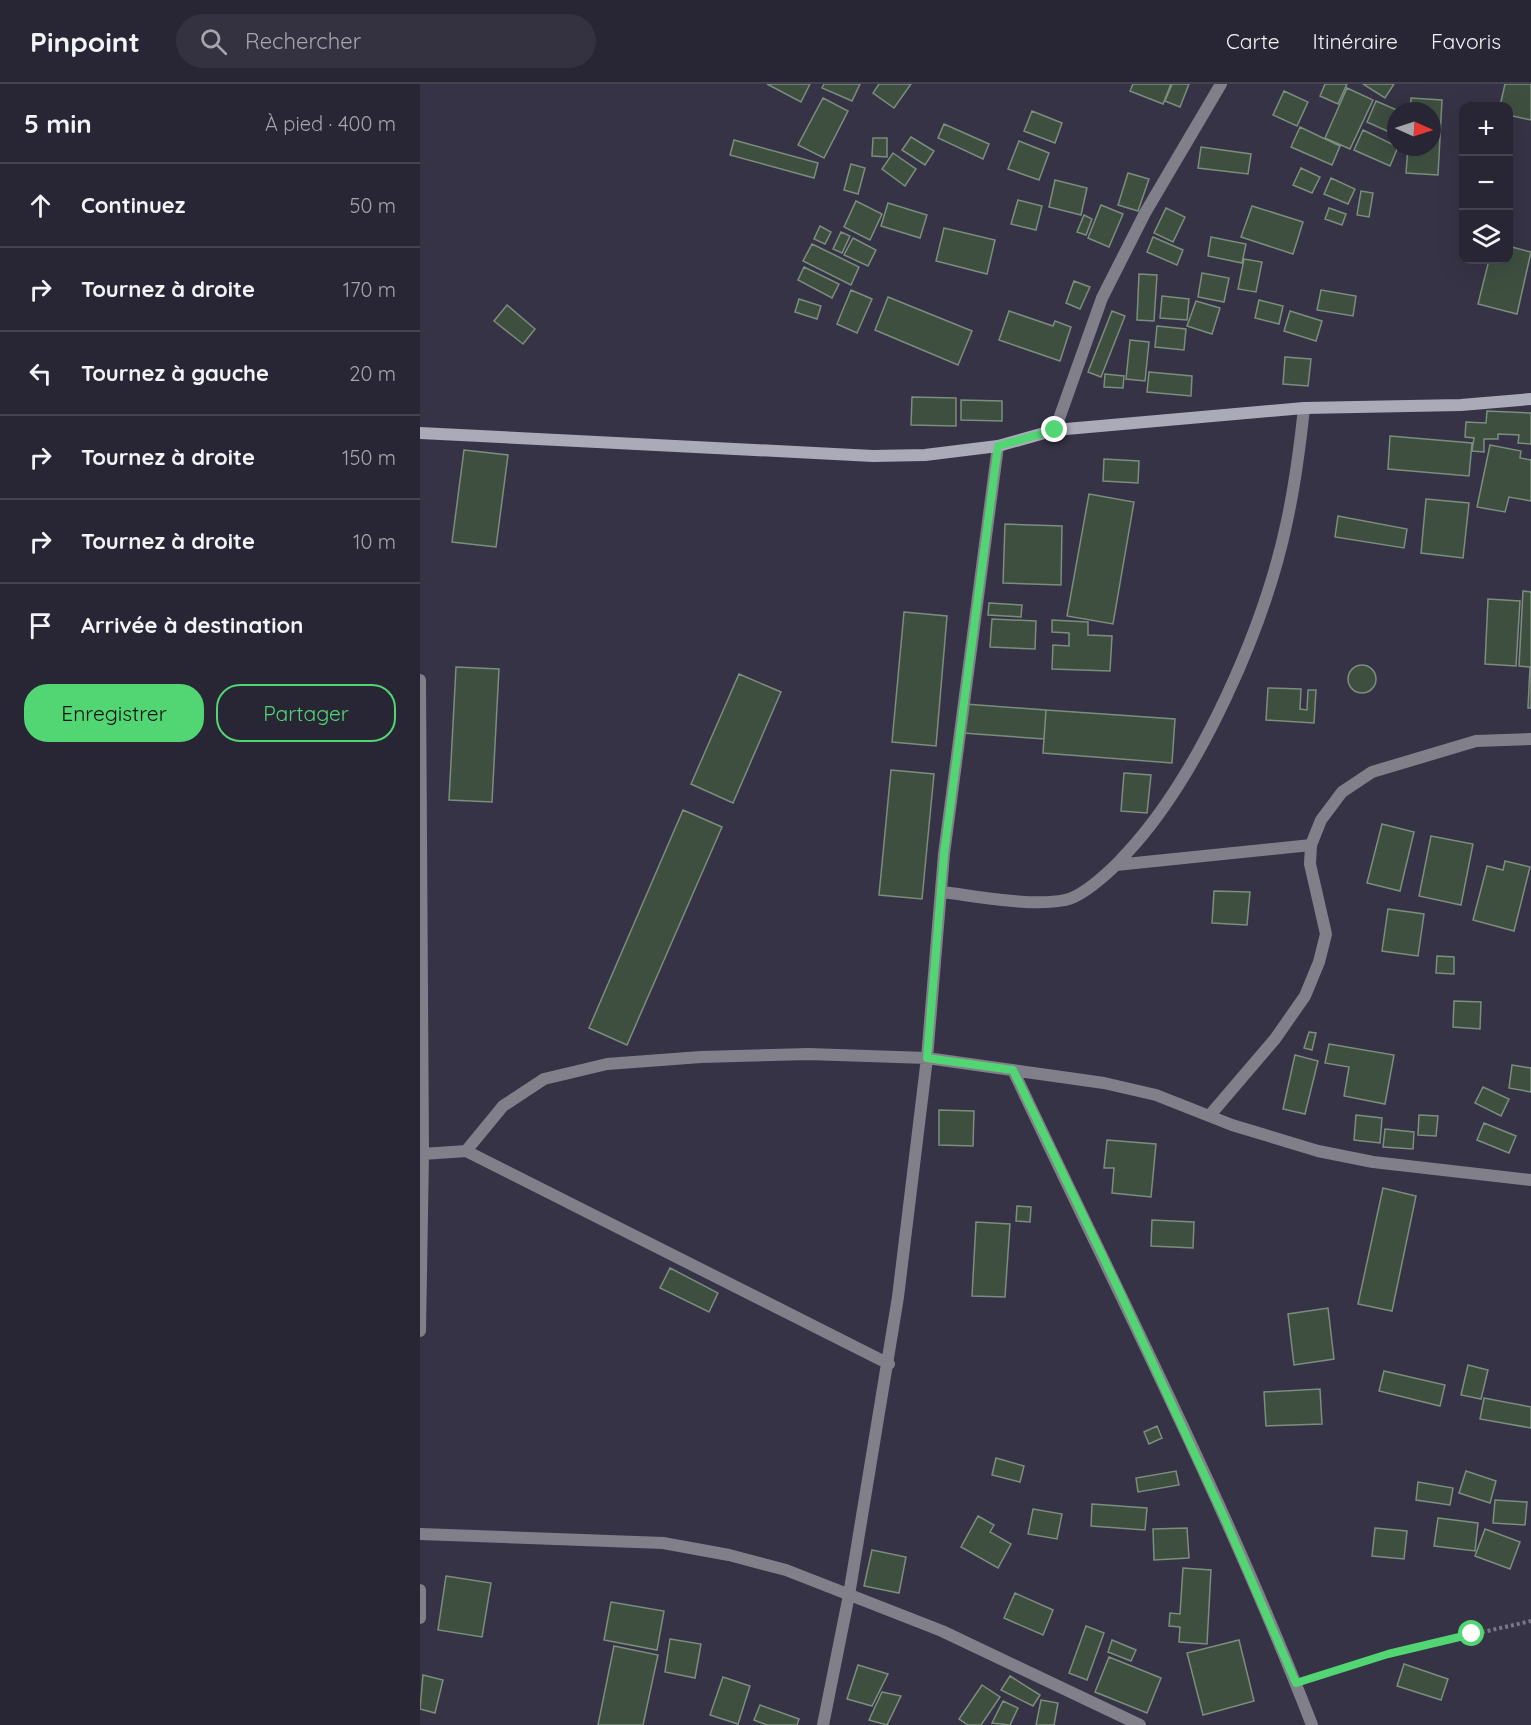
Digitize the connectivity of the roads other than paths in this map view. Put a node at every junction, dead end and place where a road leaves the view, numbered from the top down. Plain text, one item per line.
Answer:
1 (1221, 84) edge
2 (1531, 399) edge
3 (1304, 408) junction
4 (1055, 430) junction
5 (420, 433) edge
6 (998, 446) junction
7 (420, 680) edge
8 (1531, 739) edge
9 (421, 795) edge
10 (1311, 845) junction
11 (1116, 865) junction
12 (942, 892) junction
13 (927, 1058) junction
14 (1013, 1070) junction
15 (1210, 1115) junction
16 (466, 1151) junction
17 (423, 1154) junction
18 (1531, 1180) edge
19 (420, 1331) edge
20 (888, 1364) junction
21 (420, 1534) edge
22 (420, 1590) edge
23 (849, 1595) junction
24 (420, 1618) edge
25 (823, 1725) edge
26 (1140, 1725) edge
27 (1312, 1725) edge

1 - 4 street
2 - 3 main road
3 - 4 main road
3 - 11 street
4 - 6 main road
5 - 6 main road
6 - 12 street
7 - 9 street
8 - 10 street
9 - 17 street
10 - 11 street
10 - 15 street
11 - 12 street
12 - 13 street
13 - 14 street
13 - 16 street
13 - 20 street
14 - 15 street
14 - 27 street
15 - 18 street
16 - 17 street
16 - 20 street
17 - 19 street
20 - 23 street
21 - 23 street
22 - 24 street
23 - 25 street
23 - 26 street

